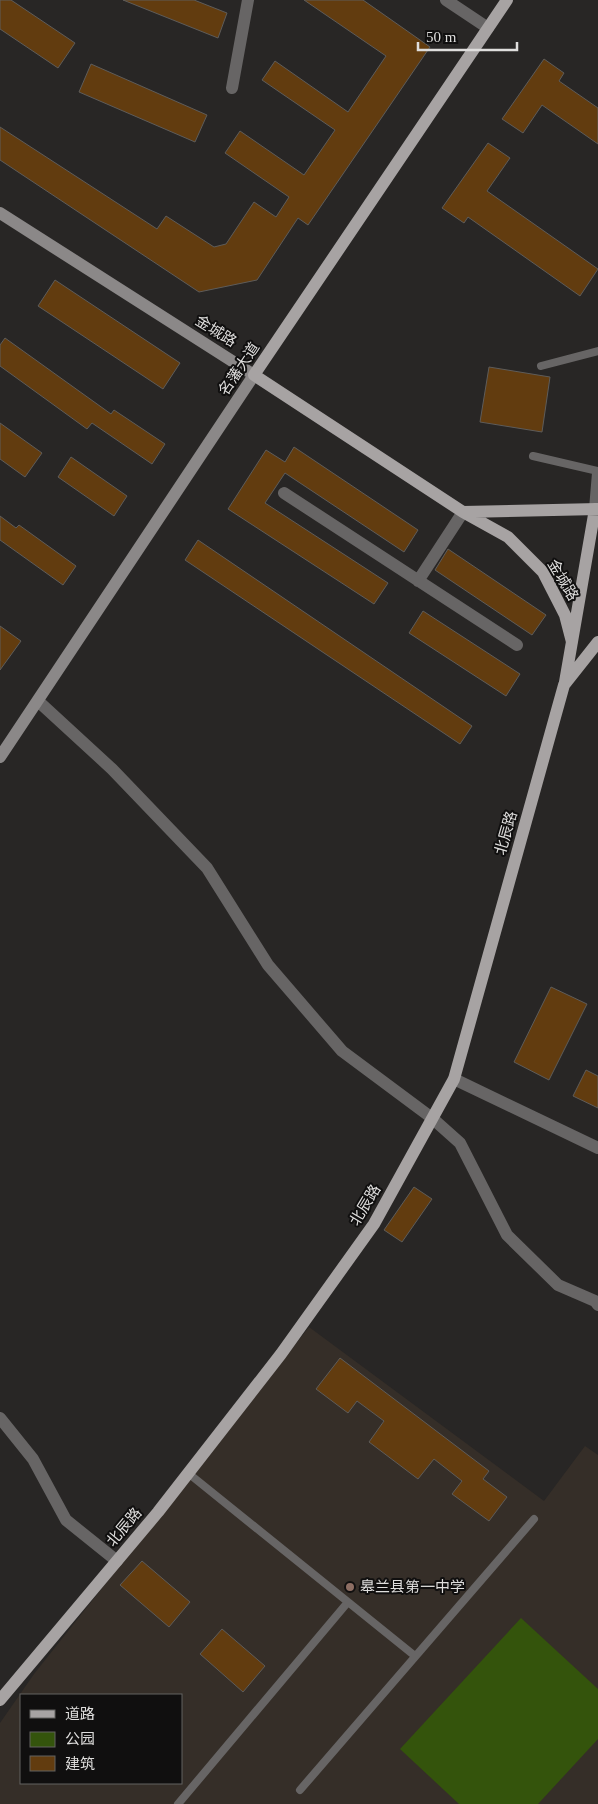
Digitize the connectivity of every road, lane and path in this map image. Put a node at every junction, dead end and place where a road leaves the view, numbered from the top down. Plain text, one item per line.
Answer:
1 (248, 0) edge
2 (446, 0) edge
3 (507, 0) edge
4 (488, 28) junction
5 (232, 88) dead end
6 (0, 213) edge
7 (598, 351) edge
8 (541, 366) dead end
9 (254, 375) junction
10 (533, 456) dead end
11 (598, 472) edge
12 (284, 493) dead end
13 (596, 509) edge
14 (463, 512) junction
15 (418, 581) junction
16 (572, 642) junction
17 (598, 642) edge
18 (517, 646) dead end
19 (564, 685) junction
20 (38, 701) junction
21 (0, 757) edge
22 (454, 1080) junction
23 (432, 1118) junction
24 (598, 1148) edge
25 (597, 1300) edge
26 (0, 1418) edge
27 (188, 1473) junction
28 (534, 1519) dead end
29 (117, 1561) junction
30 (348, 1602) junction
31 (415, 1656) junction
32 (0, 1700) edge
33 (300, 1790) dead end
34 (178, 1804) edge

1 - 5 street
2 - 4 street
3 - 4 main road, 名藩大道
4 - 9 main road, 名藩大道
6 - 9 main road, 金城路
7 - 8 lane
9 - 14 main road, 金城路
9 - 20 main road, 名藩大道
10 - 11 lane
11 - 13 street
12 - 15 street
13 - 14 main road
13 - 16 main road
14 - 15 street
14 - 16 main road, 金城路
15 - 18 street
16 - 19 main road
17 - 19 main road, 北辰路
19 - 22 main road, 北辰路
20 - 21 main road, 名藩大道
20 - 23 street
22 - 23 main road, 北辰路
22 - 24 street
23 - 25 street
23 - 27 main road, 北辰路
26 - 29 street
27 - 29 main road, 北辰路
27 - 30 lane
28 - 31 lane
29 - 32 main road, 北辰路
30 - 31 lane
30 - 34 lane
31 - 33 lane

